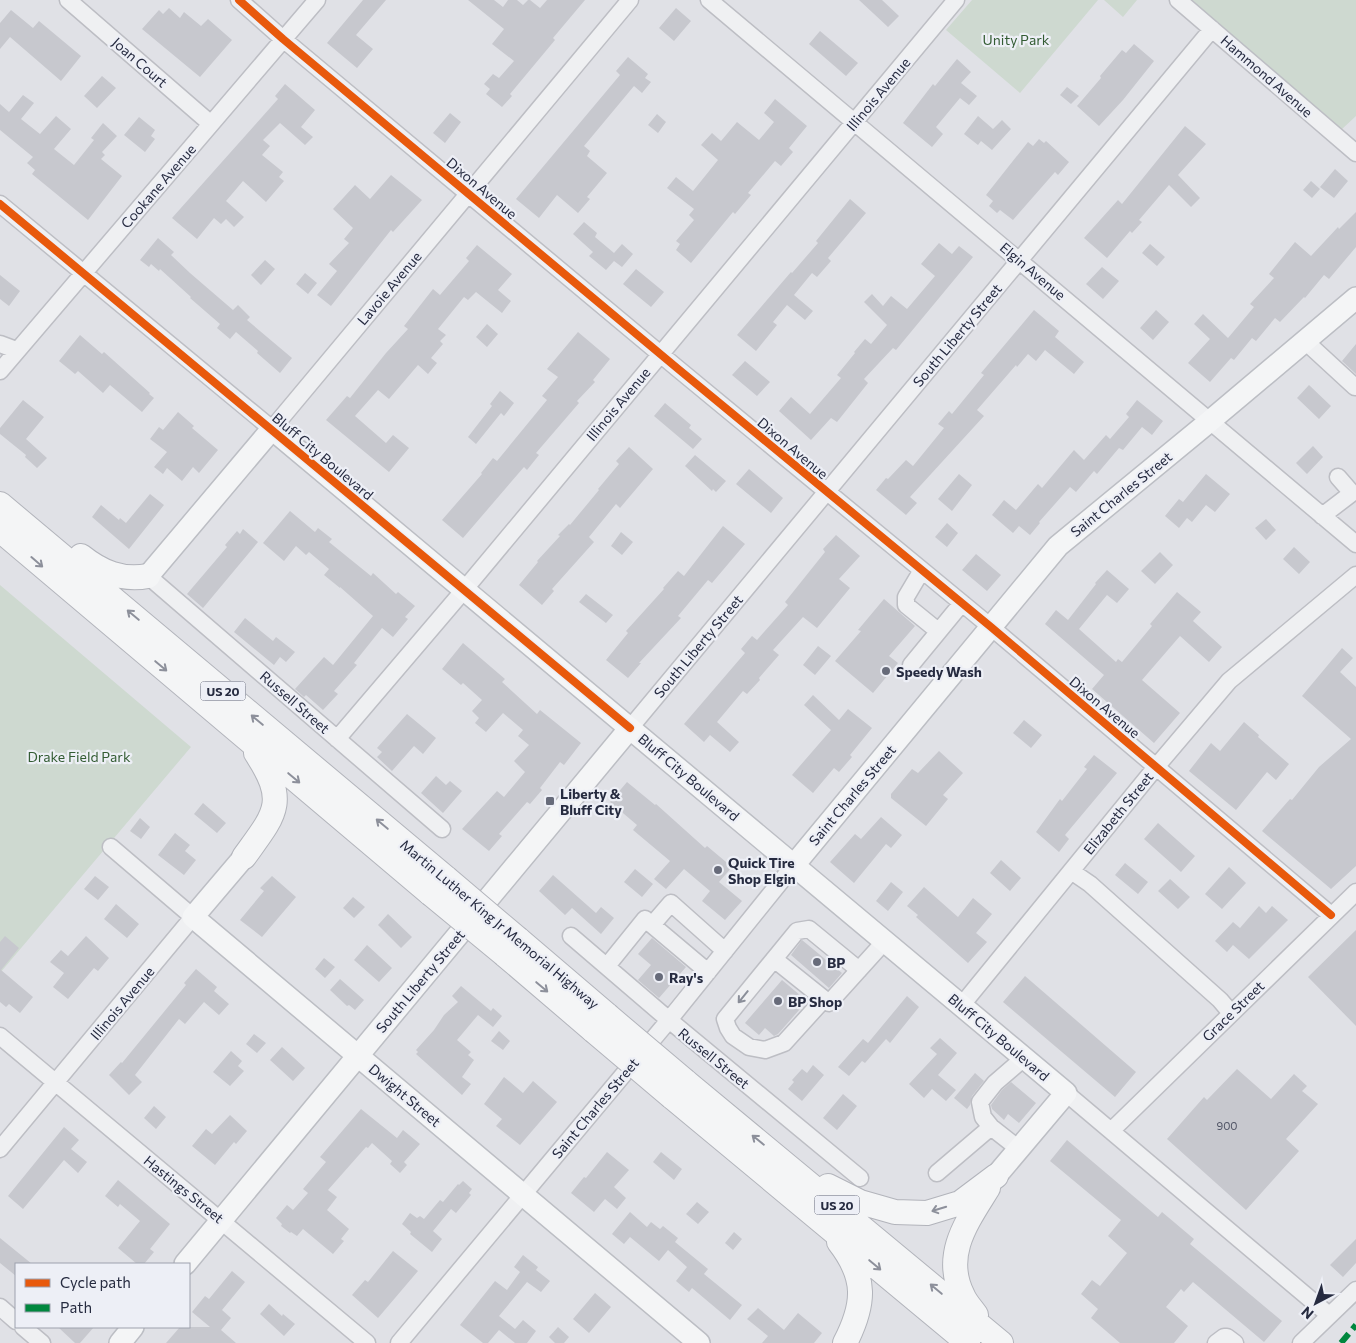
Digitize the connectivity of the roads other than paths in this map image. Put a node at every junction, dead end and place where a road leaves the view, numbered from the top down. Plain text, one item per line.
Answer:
1 (68, 0) edge
2 (239, 0) edge
3 (317, 0) edge
4 (630, 0) edge
5 (708, 0) edge
6 (956, 0) edge
7 (1178, 0) edge
8 (1212, 29) junction
9 (283, 39) junction
10 (854, 123) junction
11 (211, 124) junction
12 (1356, 153) edge
13 (469, 193) junction
14 (0, 204) edge
15 (1020, 260) junction
16 (83, 274) junction
17 (1356, 298) edge
18 (1305, 341) junction
19 (0, 344) edge
20 (16, 350) junction
21 (660, 354) junction
22 (0, 371) edge
23 (1355, 387) edge
24 (1210, 421) junction
25 (272, 429) junction
26 (1338, 477) dead end
27 (826, 491) junction
28 (0, 492) edge
29 (0, 504) edge
30 (1322, 516) junction
31 (0, 530) edge
32 (1356, 544) edge
33 (922, 570) junction
34 (1356, 575) edge
35 (148, 576) junction
36 (464, 590) junction
37 (962, 603) junction
38 (991, 627) junction
39 (938, 631) junction
40 (911, 665) dead end
41 (630, 728) junction
42 (244, 735) junction
43 (337, 739) junction
44 (1156, 767) junction
45 (442, 829) dead end
46 (111, 847) dead end
47 (244, 857) joint
48 (794, 865) junction
49 (1071, 871) junction
50 (439, 886) junction
51 (1356, 892) edge
52 (1332, 915) junction
53 (193, 917) junction
54 (652, 925) junction
55 (571, 936) dead end
56 (885, 941) junction
57 (725, 951) junction
58 (774, 959) junction
59 (606, 966) junction
60 (859, 970) junction
61 (708, 972) junction
62 (824, 999) junction
63 (961, 1006) junction
64 (1231, 1013) junction
65 (668, 1020) junction
66 (0, 1036) edge
67 (358, 1055) junction
68 (1024, 1058) junction
69 (55, 1083) junction
70 (679, 1089) junction
71 (1066, 1093) junction
72 (991, 1127) junction
73 (1111, 1131) junction
74 (0, 1149) edge
75 (1018, 1149) junction
76 (777, 1155) junction
77 (937, 1173) dead end
78 (996, 1176) junction
79 (860, 1178) dead end
80 (524, 1194) junction
81 (221, 1220) junction
82 (824, 1222) junction
83 (186, 1263) edge
84 (1356, 1290) edge
85 (0, 1307) edge
86 (1349, 1307) edge
87 (1329, 1316) junction
88 (15, 1320) edge
89 (24, 1328) edge
90 (132, 1328) edge
91 (985, 1339) edge
92 (42, 1343) edge
93 (120, 1343) edge
94 (367, 1343) edge
95 (399, 1343) edge
96 (699, 1343) edge
97 (845, 1343) edge
98 (1216, 1343) edge
99 (1235, 1343) edge
100 (1301, 1343) edge

1 - 11 street, Joan Court
2 - 9 street, Dixon Avenue
3 - 9 street, Cookane Avenue
4 - 13 street, Lavoie Avenue
5 - 10 street, Elgin Avenue
6 - 10 street, Illinois Avenue
7 - 8 street, Hammond Avenue
8 - 12 street, Hammond Avenue
8 - 15 street, South Liberty Street
9 - 11 street, Cookane Avenue
9 - 13 street, Dixon Avenue
10 - 15 street, Elgin Avenue
10 - 21 street, Illinois Avenue
11 - 16 street, Cookane Avenue
13 - 21 street, Dixon Avenue
13 - 25 street, Lavoie Avenue
14 - 16 street, Bluff City Boulevard
15 - 24 street, Elgin Avenue
15 - 27 street, South Liberty Street
16 - 20 street, Cookane Avenue
16 - 25 street, Bluff City Boulevard
17 - 18 main road, Saint Charles Street
18 - 23 street
18 - 24 main road, Saint Charles Street
19 - 20 street
20 - 22 street, Cookane Avenue
21 - 27 street, Dixon Avenue
21 - 36 street, Illinois Avenue
24 - 30 street, Elgin Avenue
24 - 38 main road, Saint Charles Street
25 - 35 main road, Lavoie Avenue
25 - 36 main road, Bluff City Boulevard
26 - 30 street
27 - 33 street, Dixon Avenue
27 - 41 street, South Liberty Street
28 - 35 highway
50 -> 29 highway, Martin Luther King Jr Memorial Highway / US 20
30 - 32 street, Elgin Avenue
31 -> 42 highway, Martin Luther King Jr Memorial Highway / US 20
33 - 37 street, Dixon Avenue
33 - 39 street
34 - 44 street, Elizabeth Street
35 - 43 street, Russell Street
36 - 41 main road, Bluff City Boulevard
36 - 43 street, Illinois Avenue
37 - 38 street, Dixon Avenue
37 - 39 street
38 - 44 street, Dixon Avenue
38 - 48 main road, Saint Charles Street
39 - 40 street
41 - 48 main road, Bluff City Boulevard
41 - 67 main road, South Liberty Street
42 - 47 highway
42 -> 50 highway, Martin Luther King Jr Memorial Highway / US 20
43 - 45 street, Russell Street
44 - 49 street, Elizabeth Street
44 - 52 street, Dixon Avenue
46 - 53 street, Dwight Street
47 - 53 main road, Illinois Avenue
48 - 56 main road, Bluff City Boulevard
48 - 57 street, Saint Charles Street
49 - 63 street, Elizabeth Street
49 - 64 street
50 - 70 highway, Martin Luther King Jr Memorial Highway / US 20, bridge
51 - 52 street, Grace Street
52 - 64 street, Grace Street
53 - 67 main road, Dwight Street
53 - 69 street, Illinois Avenue
54 - 57 street
54 - 59 street
54 - 61 street
55 - 59 street, Russell Street
56 - 60 street
56 - 63 main road, Bluff City Boulevard
57 - 61 street, Saint Charles Street
58 - 60 street
58 - 62 street
58 -> 62 street
59 - 65 street, Russell Street
60 - 62 street
61 - 65 street, Saint Charles Street
63 - 68 main road, Bluff City Boulevard
64 - 73 street, Grace Street
65 - 79 street, Russell Street
65 - 80 street, Saint Charles Street
66 - 69 street, Hastings Street
67 - 80 main road, Dwight Street
67 - 81 main road, South Liberty Street
68 - 71 main road, Bluff City Boulevard
68 - 72 street
69 - 74 street, Illinois Avenue
69 - 81 street, Hastings Street
76 -> 70 highway, Martin Luther King Jr Memorial Highway / US 20
70 - 82 highway, Martin Luther King Jr Memorial Highway / US 20
71 - 73 street, Bluff City Boulevard
71 - 75 main road
72 - 75 street
72 - 77 street
73 - 87 street, Bluff City Boulevard
75 - 78 main road
78 -> 76 highway
91 -> 76 highway, Martin Luther King Jr Memorial Highway / US 20
78 - 91 highway
80 - 95 street, Saint Charles Street
80 - 96 main road, Dwight Street
81 - 83 main road, South Liberty Street
81 - 94 street, Hastings Street
82 -> 91 highway, Martin Luther King Jr Memorial Highway / US 20
82 - 97 highway
84 - 86 street
85 - 88 street
86 - 87 street
87 - 100 street
89 - 92 street
90 - 93 main road
98 - 99 street

